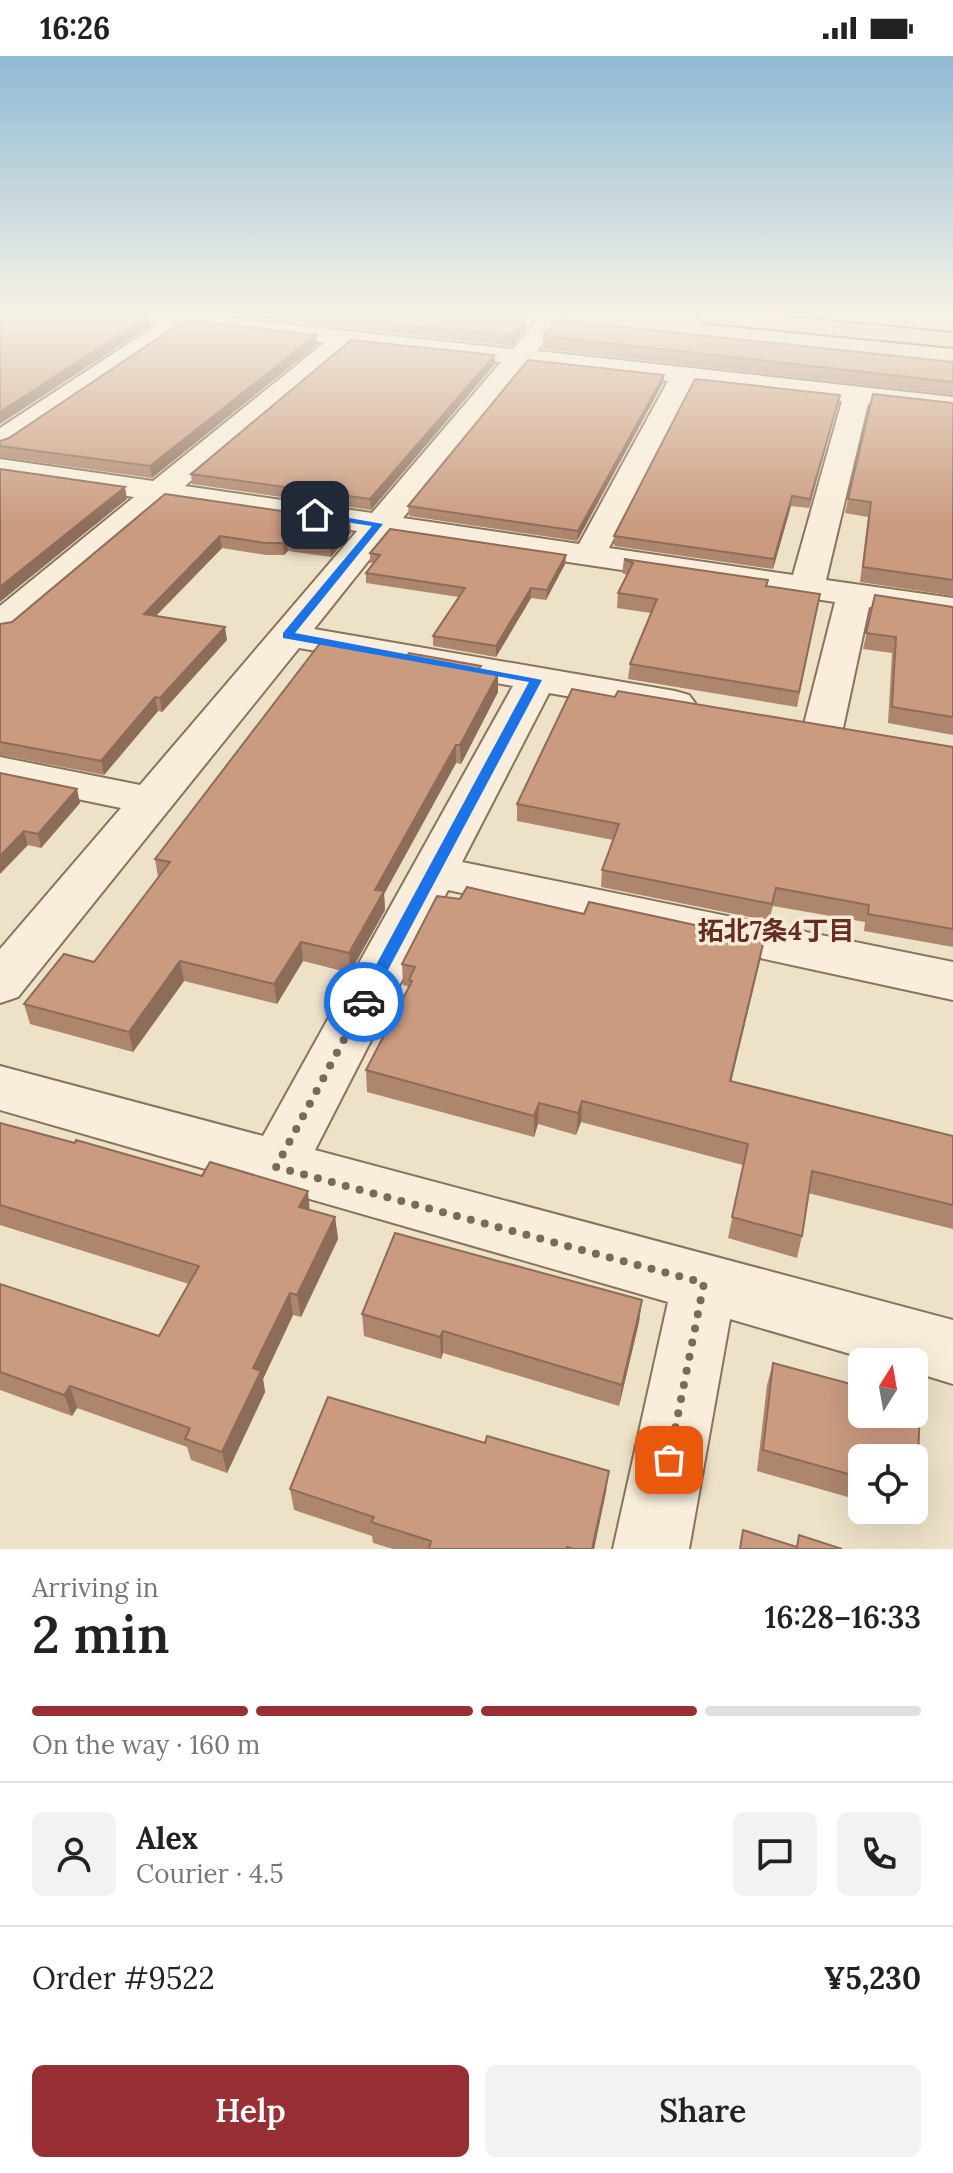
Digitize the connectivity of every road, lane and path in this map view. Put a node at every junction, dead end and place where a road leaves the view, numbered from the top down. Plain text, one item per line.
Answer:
1 (83, 386) edge
2 (287, 386) edge
3 (495, 386) edge
4 (678, 386) edge
5 (781, 386) edge
6 (857, 394) junction
7 (953, 405) edge
8 (0, 441) edge
9 (0, 468) edge
10 (158, 491) junction
11 (379, 524) junction
12 (589, 555) junction
13 (0, 587) edge
14 (807, 587) junction
15 (37, 593) junction
16 (854, 595) junction
17 (953, 609) edge
18 (0, 624) edge
19 (287, 635) junction
20 (536, 680) junction
21 (717, 710) edge
22 (822, 728) edge
23 (0, 770) edge
24 (151, 801) junction
25 (433, 871) junction
26 (953, 981) edge
27 (0, 984) edge
28 (0, 1088) edge
29 (276, 1167) junction
30 (704, 1283) junction
31 (953, 1352) edge
32 (651, 1549) edge

1 - 8 street
2 - 10 street
3 - 11 street
4 - 12 street
5 - 6 street
6 - 7 street
6 - 14 street
9 - 10 street
10 - 11 street
10 - 15 street
11 - 12 street
11 - 19 street
12 - 14 street
13 - 15 street
14 - 16 street
15 - 18 street
16 - 17 street
16 - 22 street
19 - 20 street
19 - 24 street
20 - 21 street
20 - 25 street
23 - 24 street
24 - 27 street
25 - 26 street
25 - 29 street
28 - 29 street
29 - 30 street
30 - 31 street
30 - 32 street

